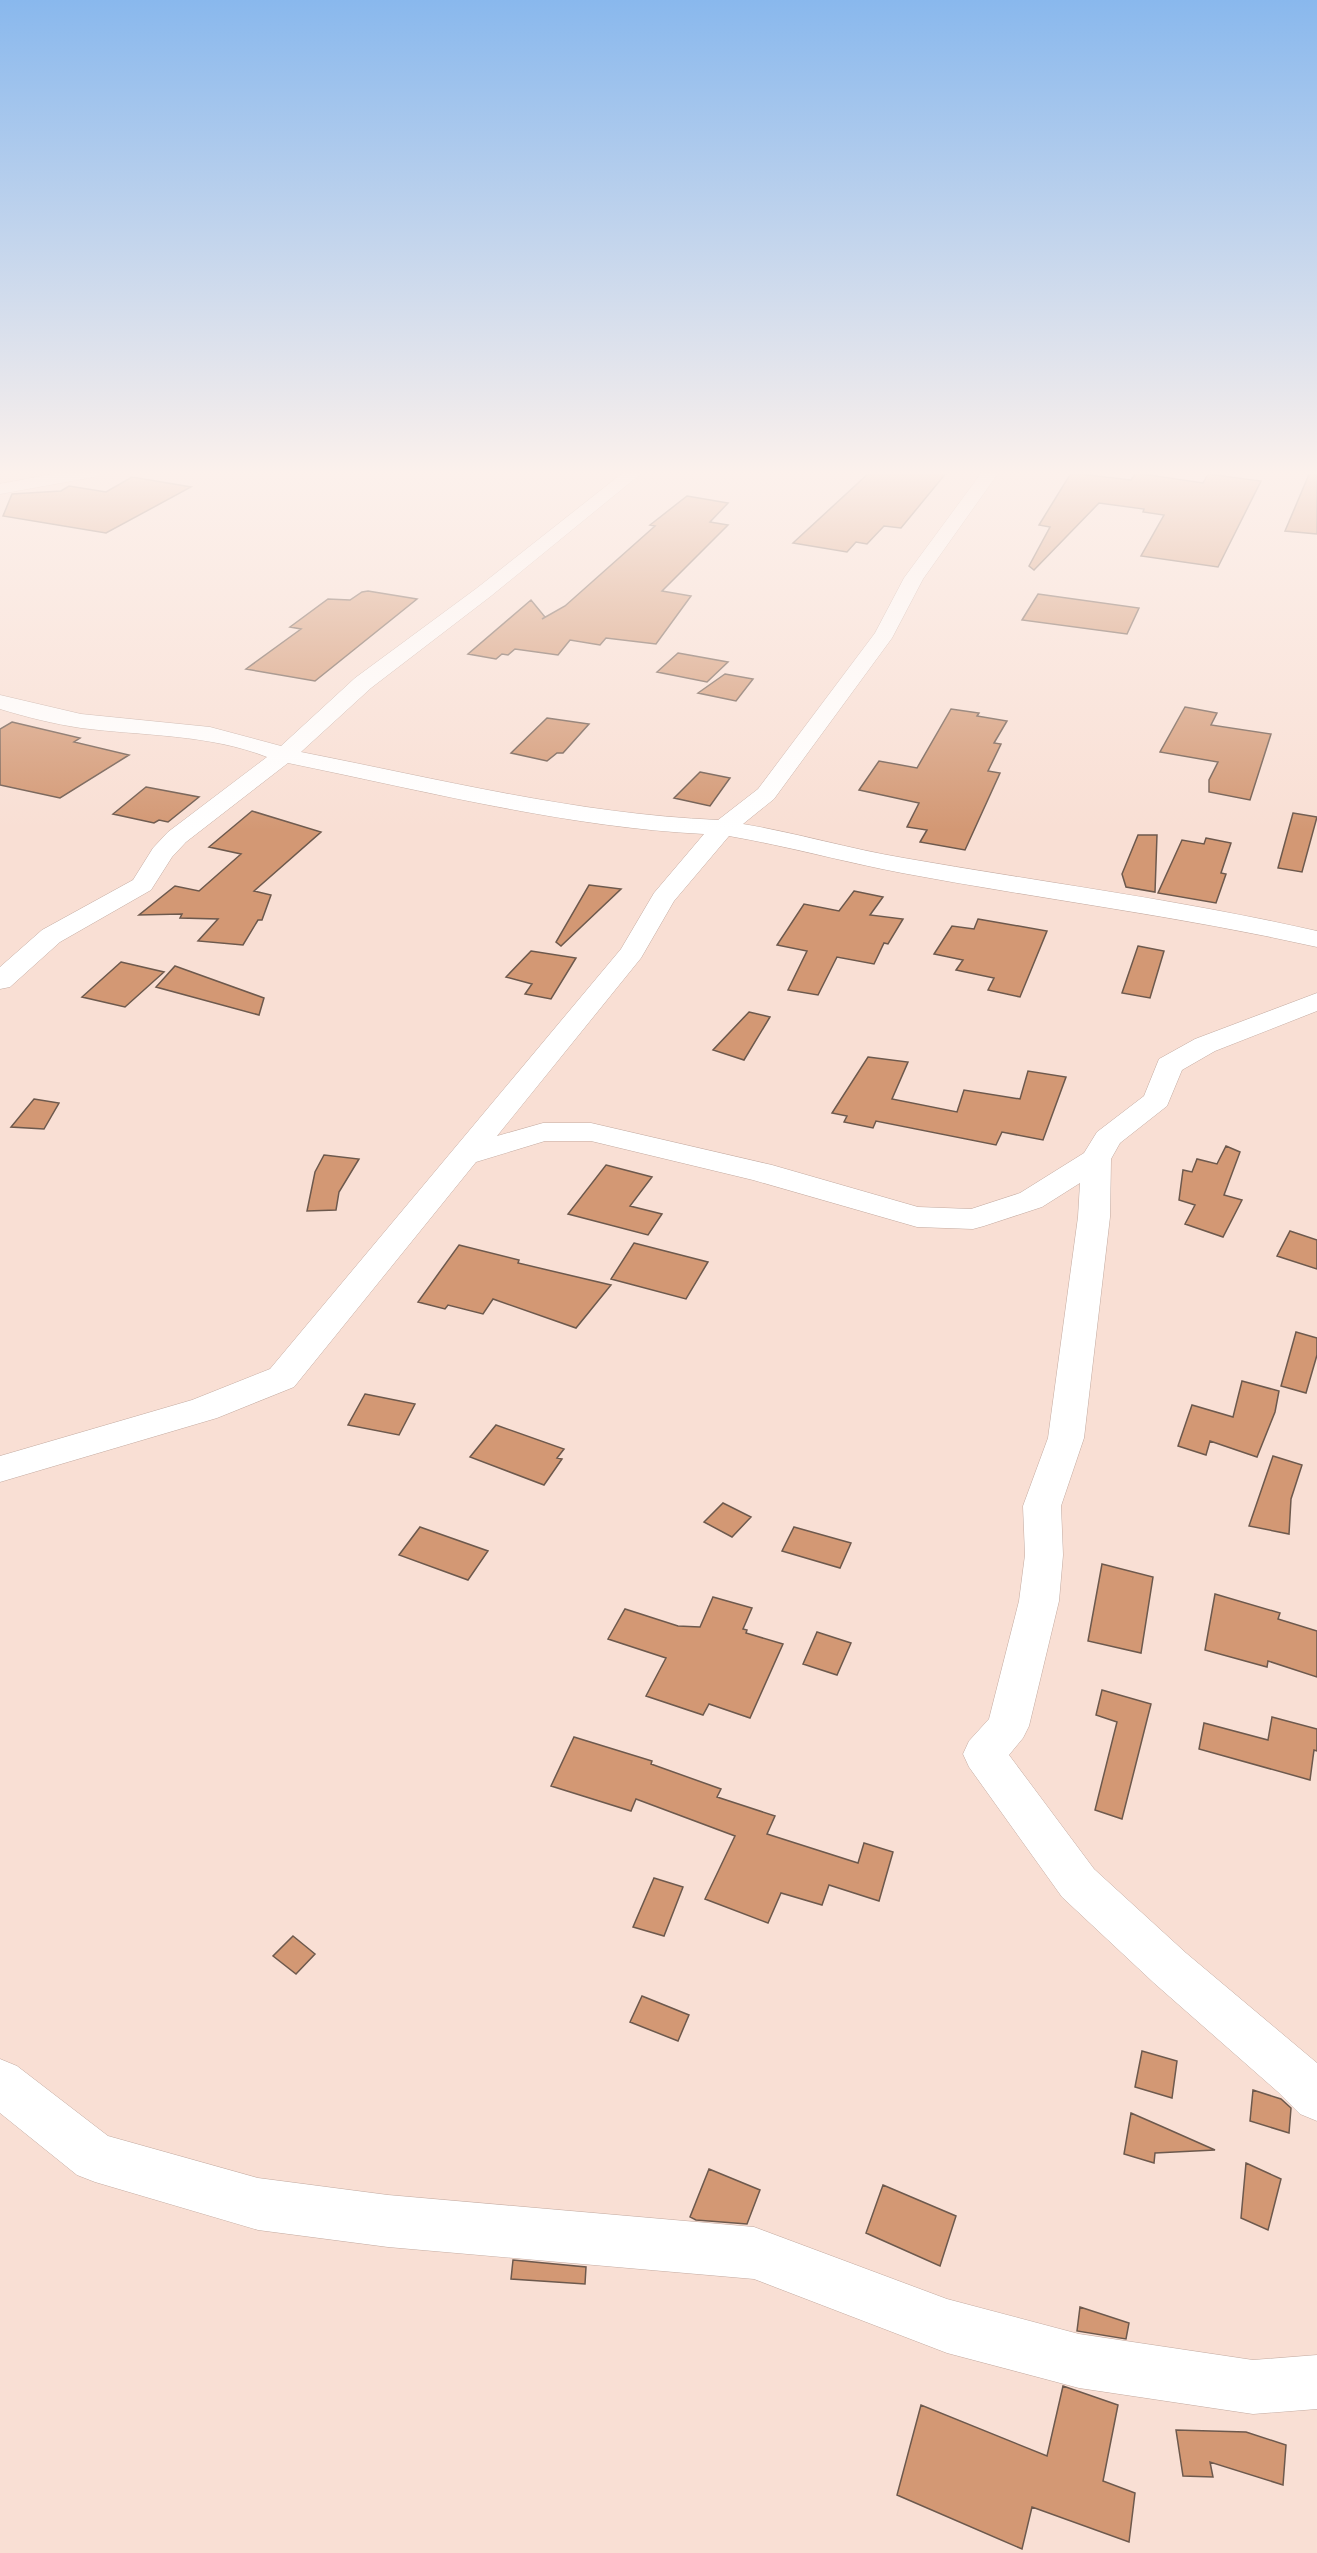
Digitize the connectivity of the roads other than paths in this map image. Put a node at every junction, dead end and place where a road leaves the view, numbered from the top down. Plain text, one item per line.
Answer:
1 (485, 591) edge
2 (907, 591) edge
3 (7, 708) edge
4 (284, 755) junction
5 (723, 828) junction
6 (1317, 939) edge
7 (0, 981) edge
8 (1317, 1001) edge
9 (466, 1155) junction
10 (1096, 1159) junction
11 (0, 1469) edge
12 (0, 2083) edge
13 (1317, 2097) edge
14 (1317, 2382) edge

1 - 4 street
2 - 5 street
3 - 4 street
4 - 5 street
4 - 7 street
5 - 6 street
5 - 9 street
8 - 10 street
9 - 10 street
9 - 11 street
10 - 13 street
12 - 14 street

